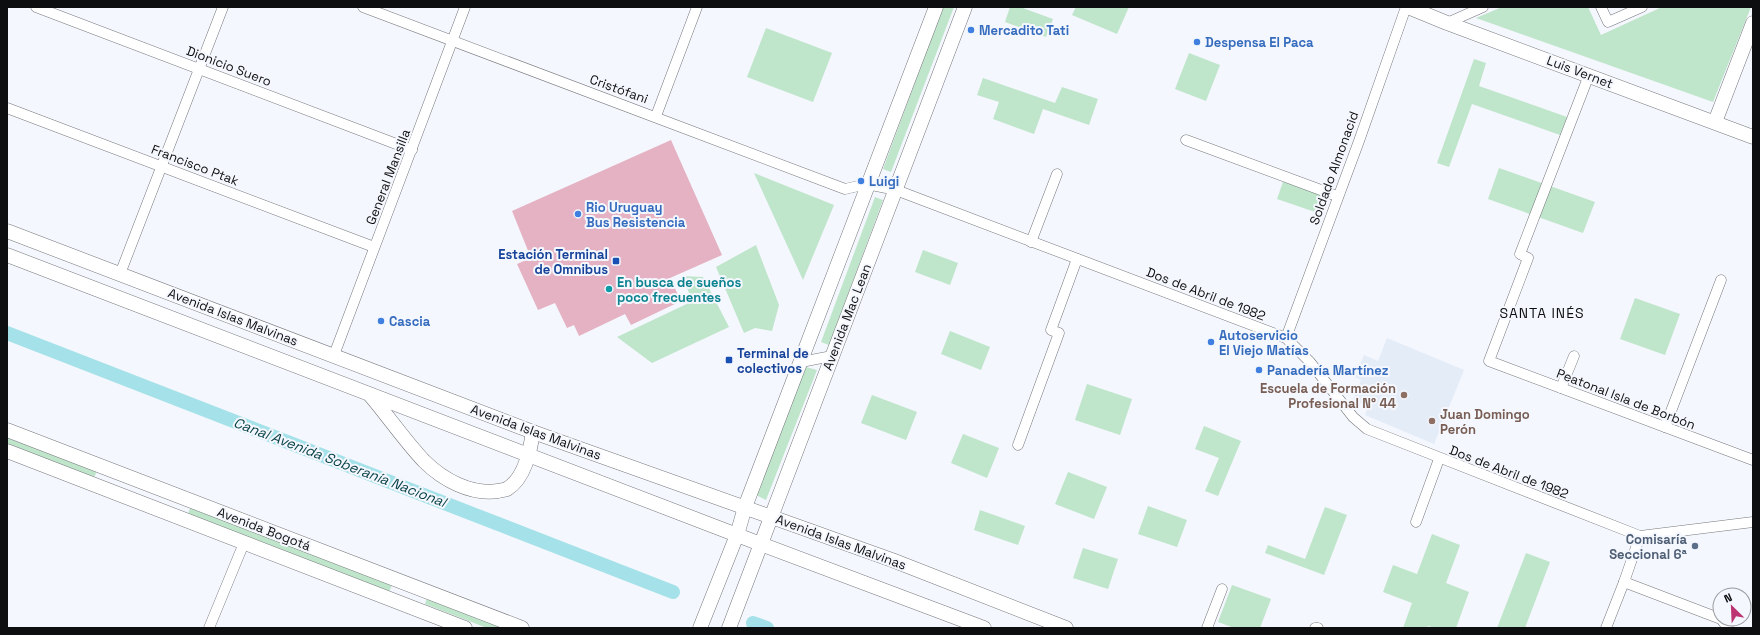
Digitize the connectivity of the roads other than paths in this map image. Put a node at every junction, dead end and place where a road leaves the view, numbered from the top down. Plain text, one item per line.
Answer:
1 (36, 7) edge
2 (223, 7) edge
3 (363, 7) edge
4 (465, 7) edge
5 (697, 7) edge
6 (936, 7) edge
7 (965, 7) edge
8 (1407, 7) edge
9 (1483, 7) edge
10 (1601, 7) edge
11 (1642, 7) edge
12 (1447, 23) junction
13 (1753, 23) edge
14 (451, 42) junction
15 (199, 69) junction
16 (1589, 75) junction
17 (7, 108) edge
18 (656, 116) junction
19 (1715, 122) junction
20 (1753, 137) edge
21 (1186, 140) dead end
22 (412, 150) junction
23 (162, 166) junction
24 (1057, 174) dead end
25 (867, 184) junction
26 (896, 190) junction
27 (1337, 196) junction
28 (7, 231) edge
29 (1031, 242) junction
30 (374, 247) junction
31 (7, 255) edge
32 (1077, 259) junction
33 (120, 274) junction
34 (1721, 280) dead end
35 (1286, 338) junction
36 (334, 356) junction
37 (832, 356) junction
38 (1574, 356) dead end
39 (801, 362) junction
40 (1561, 388) junction
41 (370, 394) junction
42 (1665, 427) junction
43 (7, 430) edge
44 (533, 432) junction
45 (1018, 445) dead end
46 (7, 451) edge
47 (529, 455) junction
48 (1439, 459) junction
49 (1753, 460) edge
50 (104, 468) junction
51 (141, 481) junction
52 (97, 487) junction
53 (134, 501) junction
54 (746, 507) junction
55 (771, 516) junction
56 (1416, 522) dead end
57 (1753, 522) edge
58 (737, 535) junction
59 (1640, 536) junction
60 (244, 543) junction
61 (761, 544) junction
62 (1624, 582) junction
63 (410, 585) junction
64 (1222, 589) dead end
65 (404, 605) junction
66 (209, 628) edge
67 (465, 628) edge
68 (522, 628) edge
69 (700, 628) edge
70 (729, 628) edge
71 (984, 628) edge
72 (1066, 628) edge
73 (1207, 628) edge
74 (1606, 628) edge
75 (1728, 628) edge

1 - 15 street, Dionicio Suero
2 - 15 street
3 - 14 street, Cristófani
4 - 14 street, General Mansilla
5 - 18 street
6 - 25 street, Avenida Mac Lean
7 - 26 street, Avenida Mac Lean
8 - 12 street, Luis Vernet
8 - 27 street, Soldado Almonacid
9 - 12 street
10 - 11 street
12 - 16 street, Luis Vernet
13 - 19 street
14 - 18 street, Cristófani
14 - 22 street, General Mansilla
15 - 22 street, Dionicio Suero
15 - 23 street
16 - 19 street, Luis Vernet
16 - 40 street, Peatonal Isla de Borbón
17 - 23 street, Francisco Ptak
18 - 25 street, Cristófani
19 - 20 street, Luis Vernet
21 - 27 street
22 - 30 street, General Mansilla
23 - 30 street, Francisco Ptak
23 - 33 street
24 - 29 street
25 - 26 street, Dos de Abril de 1982
25 - 39 street, Avenida Mac Lean
26 - 29 street, Dos de Abril de 1982
26 - 37 street, Avenida Mac Lean
27 - 35 street, Soldado Almonacid
28 - 33 street, Avenida Islas Malvinas
29 - 32 street, Dos de Abril de 1982
30 - 36 street, General Mansilla
31 - 41 street, Avenida Islas Malvinas
32 - 35 street, Dos de Abril de 1982
32 - 45 street
33 - 36 street, Avenida Islas Malvinas
34 - 42 street
35 - 48 street, Dos de Abril de 1982
36 - 44 street, Avenida Islas Malvinas
37 - 39 street
37 - 55 street, Avenida Mac Lean
38 - 40 street
39 - 54 street, Avenida Mac Lean
40 - 42 street, Peatonal Isla de Borbón
41 - 47 street, Avenida Islas Malvinas
41 - 47 street
42 - 49 street, Peatonal Isla de Borbón
43 - 50 street, Avenida Bogotá
44 - 47 street
44 - 54 street, Avenida Islas Malvinas
46 - 52 street, Avenida Bogotá
47 - 58 street, Avenida Islas Malvinas
48 - 56 street
48 - 59 street, Dos de Abril de 1982
50 - 51 street, Avenida Bogotá
50 - 52 street
51 - 53 street
51 - 63 street, Avenida Bogotá
52 - 53 street, Avenida Bogotá
53 - 60 street, Avenida Bogotá
54 - 55 street, Avenida Islas Malvinas
54 - 58 street, Avenida Mac Lean
55 - 61 street, Avenida Mac Lean
55 - 72 street, Avenida Islas Malvinas
57 - 59 street, Dos de Abril de 1982
58 - 61 street, Avenida Islas Malvinas
58 - 69 street, Avenida Mac Lean
59 - 62 street
60 - 65 street, Avenida Bogotá
60 - 66 street
61 - 70 street, Avenida Mac Lean
61 - 71 street, Avenida Islas Malvinas
62 - 74 street
62 - 75 street
63 - 65 street
63 - 68 street, Avenida Bogotá
64 - 73 street
65 - 67 street, Avenida Bogotá

